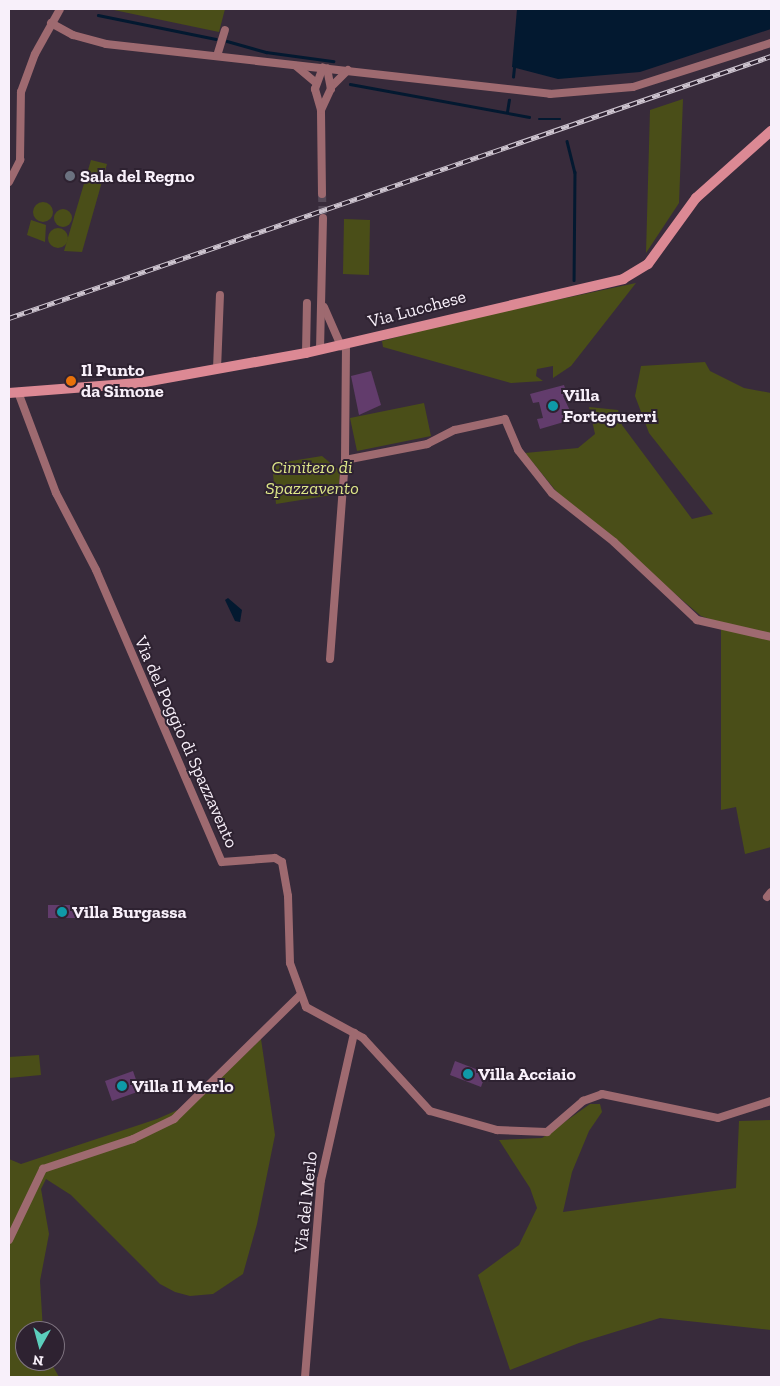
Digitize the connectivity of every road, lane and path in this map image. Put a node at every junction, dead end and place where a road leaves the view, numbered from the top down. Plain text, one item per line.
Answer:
1 (60, 9) edge
2 (51, 23) junction
3 (225, 30) dead end
4 (771, 42) edge
5 (217, 56) junction
6 (292, 64) junction
7 (325, 68) junction
8 (348, 70) junction
9 (316, 82) junction
10 (331, 87) junction
11 (321, 110) junction
12 (771, 131) edge
13 (9, 182) edge
14 (322, 194) tunnel mouth
15 (323, 218) tunnel mouth
16 (220, 295) dead end
17 (307, 303) dead end
18 (324, 306) junction
19 (343, 345) junction
20 (320, 350) junction
21 (306, 353) junction
22 (217, 369) junction
23 (13, 393) edge
24 (344, 460) junction
25 (771, 637) edge
26 (330, 659) dead end
27 (301, 994) junction
28 (354, 1033) junction
29 (771, 1101) edge
30 (9, 1240) edge
31 (305, 1377) edge

1 - 2 street
2 - 5 street
2 - 13 street
3 - 5 street
4 - 8 street
5 - 6 street
6 - 7 street
6 - 9 street
7 - 8 street
7 - 9 street
7 - 10 street
8 - 10 street
9 - 11 street
10 - 11 street
11 - 14 street
12 - 19 street, Via Lucchese
15 - 18 street
16 - 22 street
17 - 21 street
18 - 19 street
18 - 20 street
19 - 20 street, Via Lucchese
19 - 24 street
20 - 21 street, Via Lucchese
21 - 22 street, Via Lucchese
22 - 23 street, Via Lucchese
23 - 27 street, Via del Poggio di Spazzavento
24 - 25 street
24 - 26 street
27 - 28 street, Via del Poggio di Spazzavento
27 - 30 street
28 - 29 street, Via del Poggio di Spazzavento
28 - 31 street, Via del Merlo

